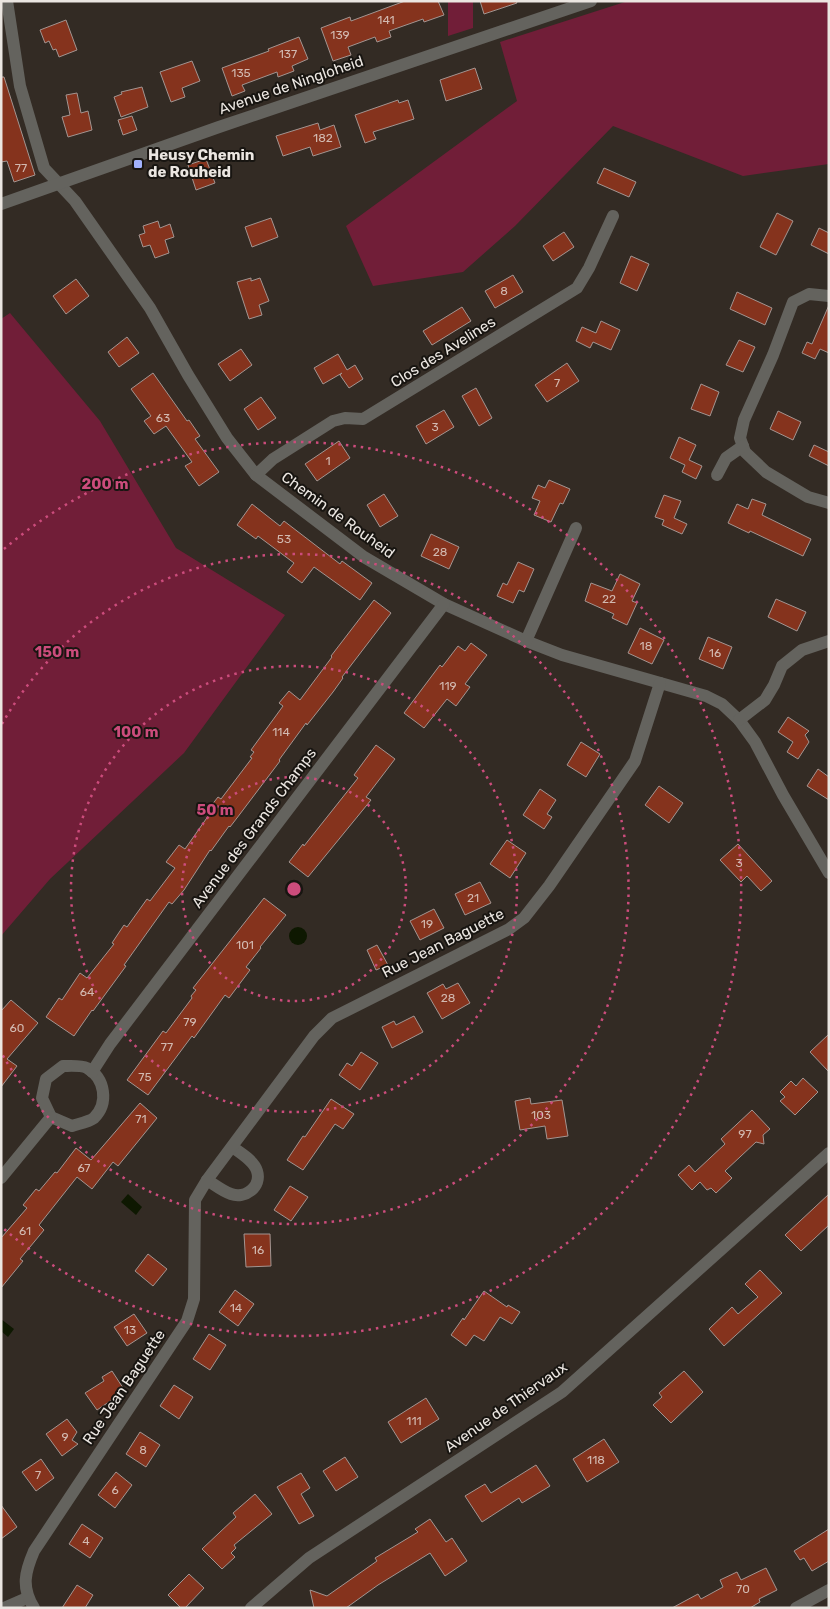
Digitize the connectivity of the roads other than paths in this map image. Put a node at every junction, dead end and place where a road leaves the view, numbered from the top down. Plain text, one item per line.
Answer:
1 (7, 1) edge
2 (592, 1) edge
3 (57, 183) junction
4 (1, 204) edge
5 (613, 216) dead end
6 (829, 296) edge
7 (743, 446) junction
8 (256, 475) junction
9 (717, 475) dead end
10 (829, 503) edge
11 (576, 528) dead end
12 (444, 604) junction
13 (526, 641) junction
14 (829, 641) edge
15 (660, 683) junction
16 (739, 720) junction
17 (829, 873) edge
18 (92, 1072) junction
19 (51, 1117) junction
20 (232, 1147) junction
21 (829, 1153) edge
22 (1, 1178) edge
23 (207, 1180) junction
24 (829, 1590) edge
25 (31, 1603) edge
26 (4, 1608) edge
27 (251, 1608) edge
28 (796, 1608) edge

1 - 3 street, Chemin de Rouheid
2 - 3 street, Avenue de Ningloheid
3 - 4 street, Avenue de Ningloheid
3 - 8 street, Chemin de Rouheid
5 - 8 street, Clos des Avelines
6 - 7 street
7 - 9 street
7 - 10 street
8 - 12 street, Chemin de Rouheid
11 - 13 street
12 - 13 street, Chemin de Rouheid
12 - 18 street, Avenue des Grands Champs
13 - 15 street, Chemin de Rouheid
14 - 16 street
15 - 16 street, Chemin de Rouheid
15 - 20 street, Rue Jean Baguette
16 - 17 street, Chemin de Rouheid
18 - 19 street
18 - 19 street
19 - 22 street
20 - 23 street, Rue Jean Baguette
20 - 23 street
21 - 27 street, Avenue de Thiervaux
23 - 25 street, Rue Jean Baguette
24 - 28 street
25 - 26 street, Rue Jean Baguette

